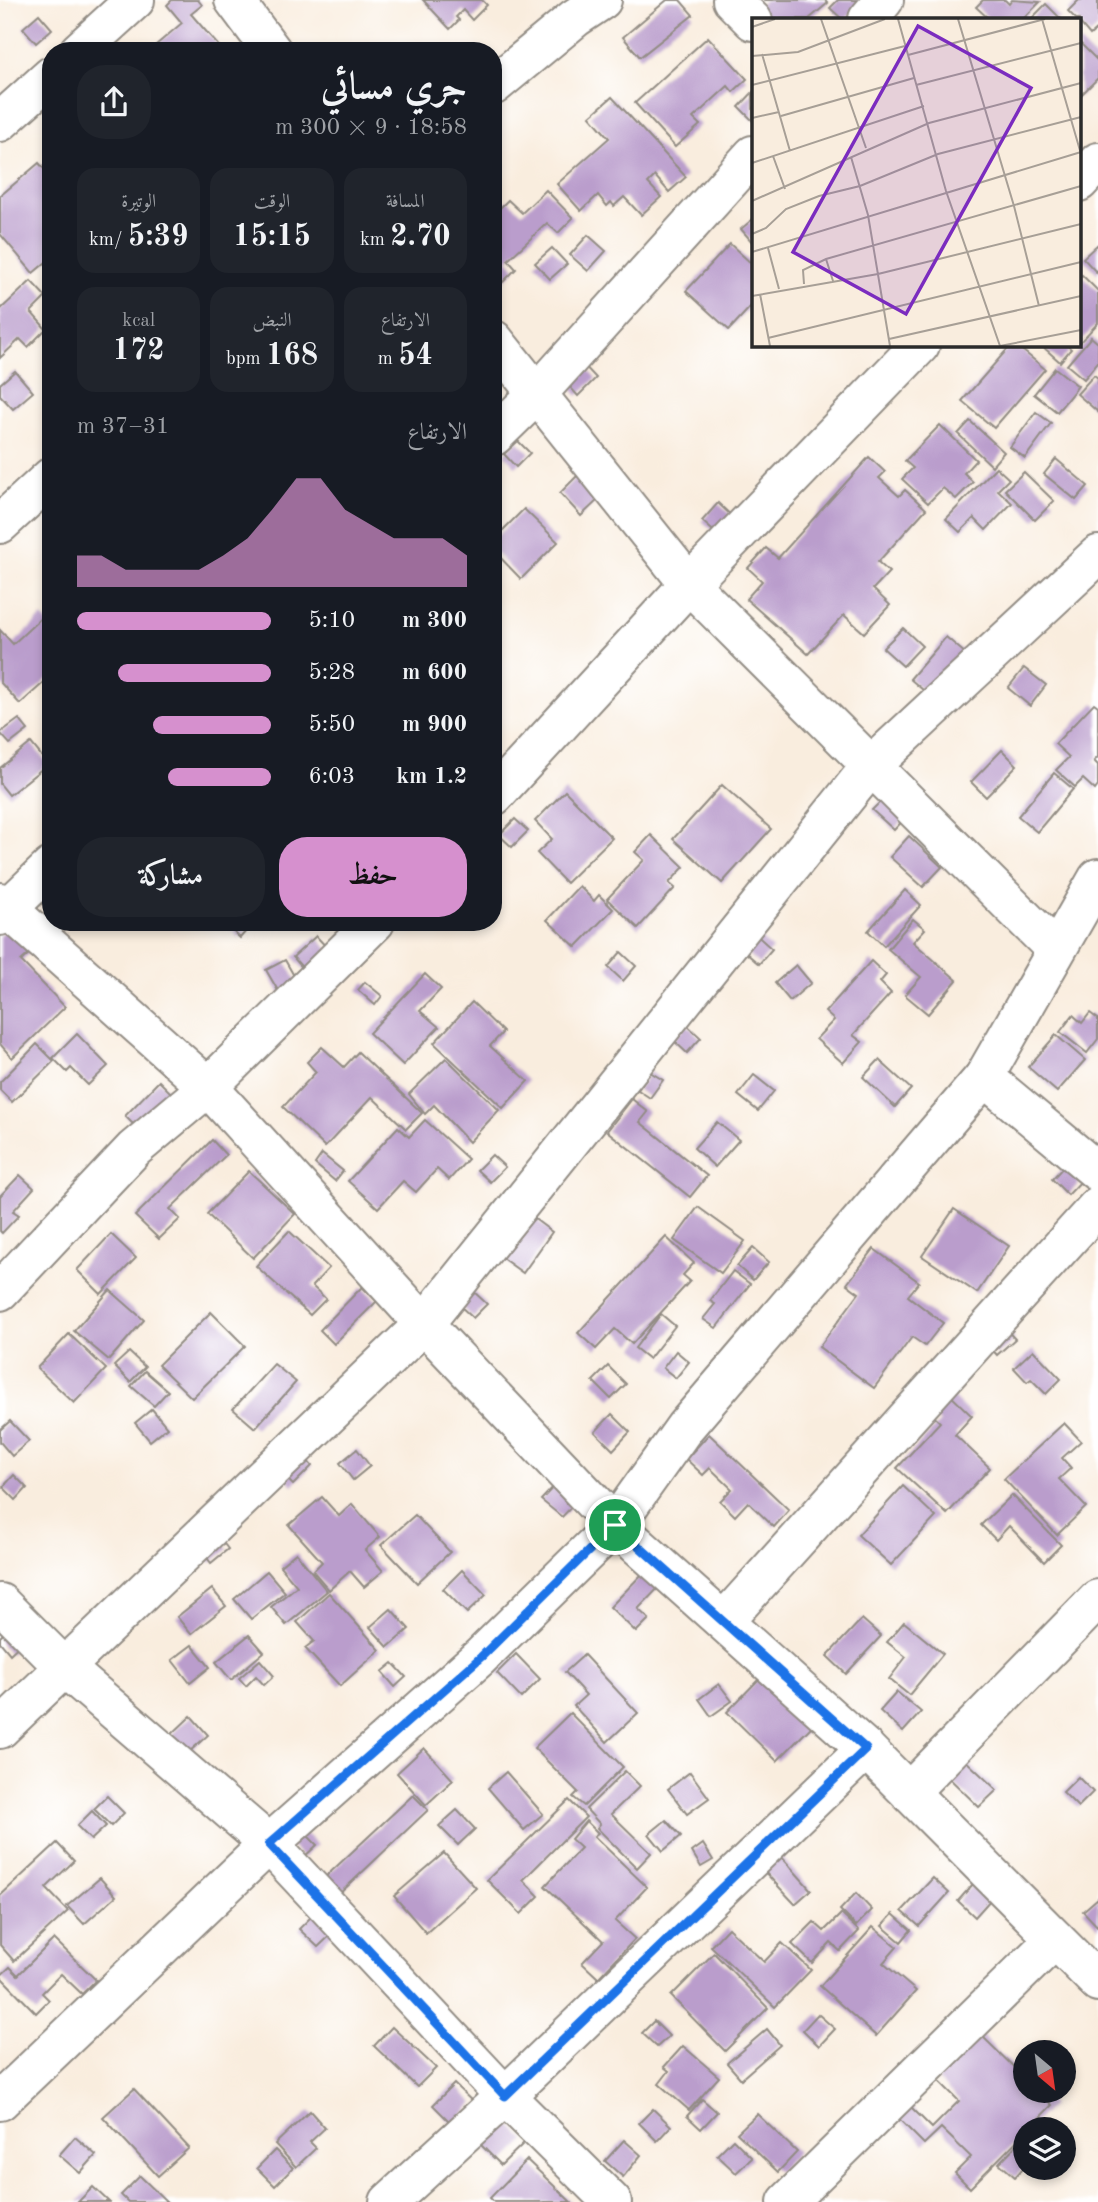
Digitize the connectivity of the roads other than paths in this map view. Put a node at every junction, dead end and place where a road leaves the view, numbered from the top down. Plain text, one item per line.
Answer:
1 (135, 0) edge
2 (234, 0) edge
3 (602, 0) edge
4 (732, 0) edge
5 (884, 0) edge
6 (870, 18) edge
7 (752, 20) edge
8 (89, 42) edge
9 (265, 42) edge
10 (502, 78) edge
11 (42, 84) edge
12 (0, 122) edge
13 (752, 156) edge
14 (1098, 162) edge
15 (1080, 181) edge
16 (919, 346) edge
17 (502, 350) edge
18 (537, 394) junction
19 (502, 428) edge
20 (42, 485) edge
21 (0, 524) edge
22 (1098, 555) edge
23 (690, 584) junction
24 (870, 767) junction
25 (502, 787) edge
26 (42, 875) edge
27 (1098, 878) edge
28 (3, 909) edge
29 (366, 931) edge
30 (1056, 950) junction
31 (984, 1077) junction
32 (208, 1087) junction
33 (1098, 1172) edge
34 (1098, 1206) edge
35 (0, 1291) edge
36 (424, 1324) junction
37 (615, 1525) junction
38 (1098, 1599) edge
39 (0, 1603) edge
40 (724, 1621) junction
41 (65, 1668) junction
42 (0, 1729) edge
43 (866, 1749) junction
44 (909, 1792) junction
45 (269, 1844) junction
46 (1055, 1939) junction
47 (1098, 1982) edge
48 (505, 2096) junction
49 (0, 2101) edge
50 (389, 2202) edge
51 (612, 2202) edge
52 (787, 2202) edge

1 - 8 street
2 - 9 street
3 - 10 street
4 - 7 street
5 - 6 street
11 - 12 street
13 - 18 street
14 - 15 street
16 - 23 street
17 - 18 street
18 - 19 street
18 - 23 street
20 - 21 street
22 - 24 street
23 - 24 street
23 - 25 street
24 - 30 street
24 - 36 street
26 - 28 street
27 - 30 street
28 - 32 street
29 - 32 street
30 - 31 street
31 - 33 street
31 - 37 street
32 - 35 street
32 - 36 street
34 - 40 street
36 - 37 street
36 - 41 street
37 - 40 street
37 - 45 street
38 - 44 street
39 - 41 street
40 - 43 street
41 - 42 street
41 - 45 street
43 - 44 street
43 - 48 street
44 - 46 street
45 - 48 street
45 - 49 street
46 - 47 street
46 - 52 street
48 - 50 street
48 - 51 street

